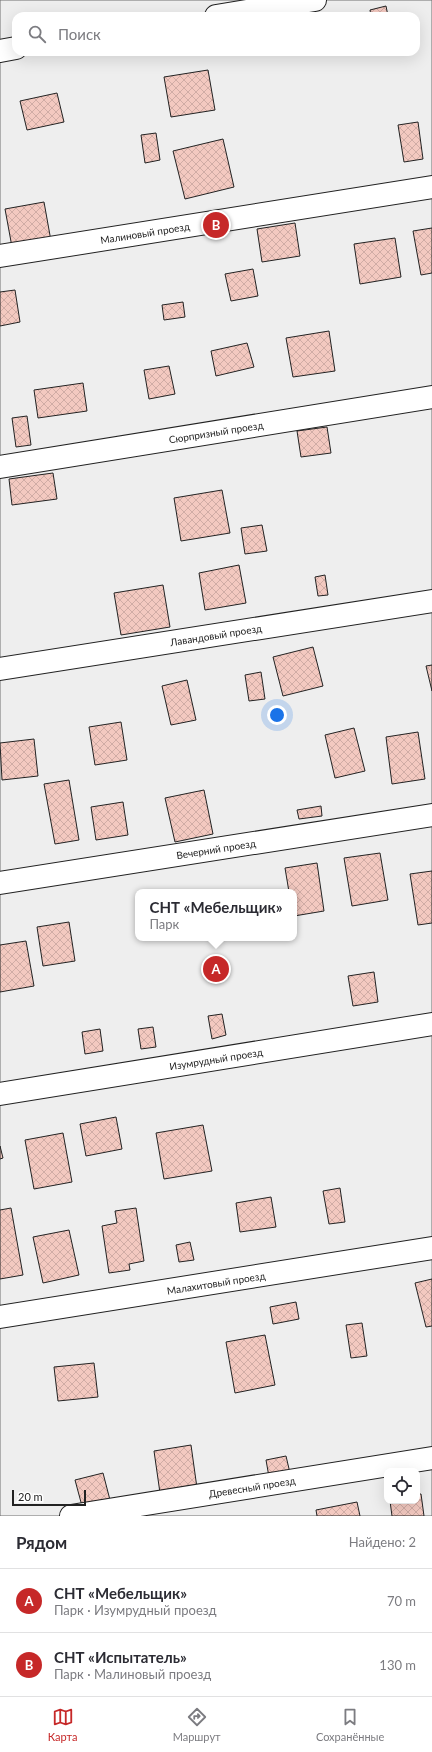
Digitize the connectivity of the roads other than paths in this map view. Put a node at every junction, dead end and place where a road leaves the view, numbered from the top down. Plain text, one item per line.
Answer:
1 (314, 0) edge
2 (240, 12) edge
3 (12, 49) edge
4 (0, 51) edge
5 (432, 187) edge
6 (0, 256) edge
7 (432, 397) edge
8 (0, 466) edge
9 (432, 601) edge
10 (0, 669) edge
11 (432, 815) edge
12 (0, 883) edge
13 (432, 1024) edge
14 (0, 1094) edge
15 (432, 1248) edge
16 (0, 1317) edge
17 (432, 1458) edge
18 (71, 1516) edge

1 - 2 street
3 - 4 street
5 - 6 street, Малиновый проезд
7 - 8 street, Сюрпризный проезд
9 - 10 street, Лавандовый проезд
11 - 12 street, Вечерний проезд
13 - 14 street, Изумрудный проезд
15 - 16 street, Малахитовый проезд
17 - 18 street, Древесный проезд

